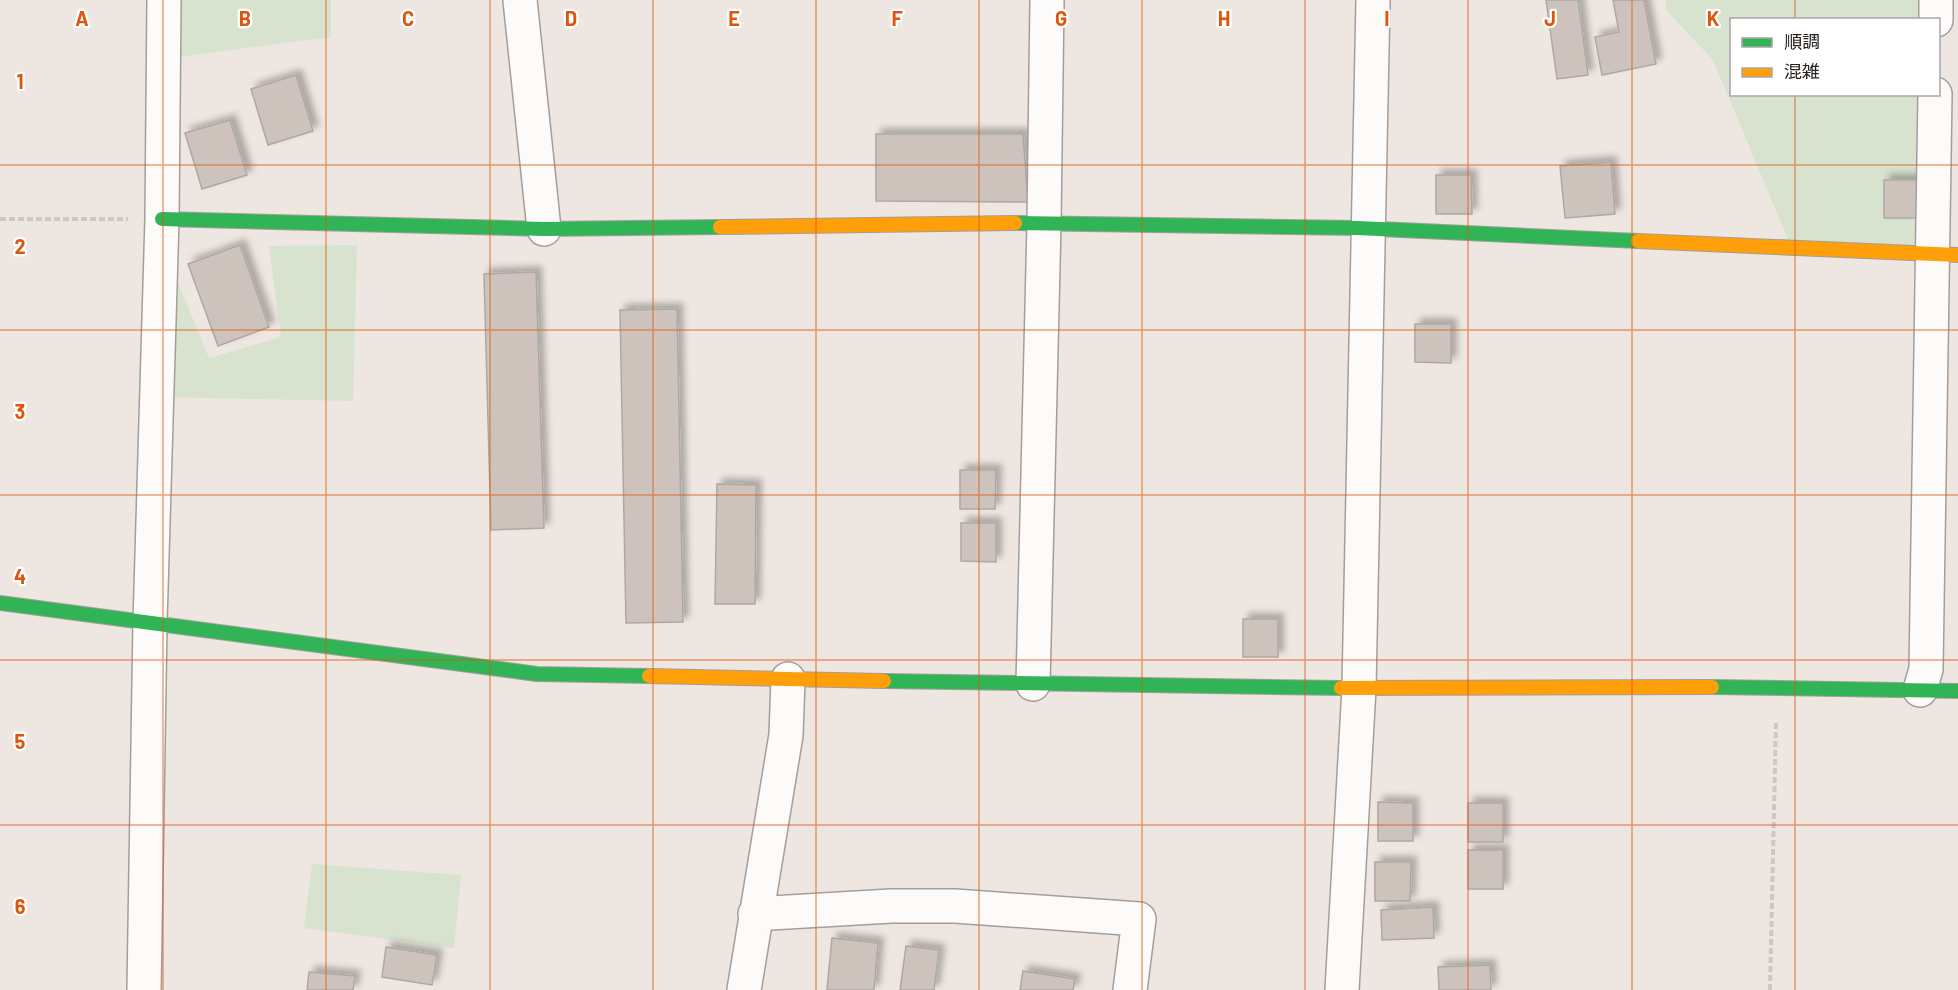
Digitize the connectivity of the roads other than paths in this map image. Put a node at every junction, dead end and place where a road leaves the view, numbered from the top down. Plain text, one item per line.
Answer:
1 (164, 0) edge
2 (520, 0) edge
3 (1047, 0) edge
4 (1373, 0) edge
5 (1936, 0) edge
6 (1936, 18) edge
7 (1935, 96) edge
8 (162, 219) junction
9 (1044, 223) junction
10 (1368, 228) junction
11 (544, 229) junction
12 (1945, 255) edge
13 (0, 603) edge
14 (150, 623) junction
15 (788, 679) junction
16 (1033, 684) junction
17 (1359, 688) junction
18 (1920, 690) junction
19 (1958, 691) edge
20 (755, 914) junction
21 (144, 990) edge
22 (744, 990) edge
23 (1130, 990) edge
24 (1342, 990) edge

1 - 8 street
2 - 11 street
3 - 9 street
4 - 10 street
5 - 6 street
7 - 12 street
8 - 11 street
8 - 14 street
9 - 10 street
9 - 11 street
9 - 16 street
10 - 12 street
10 - 17 street
12 - 18 street
13 - 14 street
14 - 15 street
14 - 21 street
15 - 16 street
15 - 20 street
16 - 17 street
17 - 18 street
17 - 24 street
18 - 19 street
20 - 22 street
20 - 23 street

